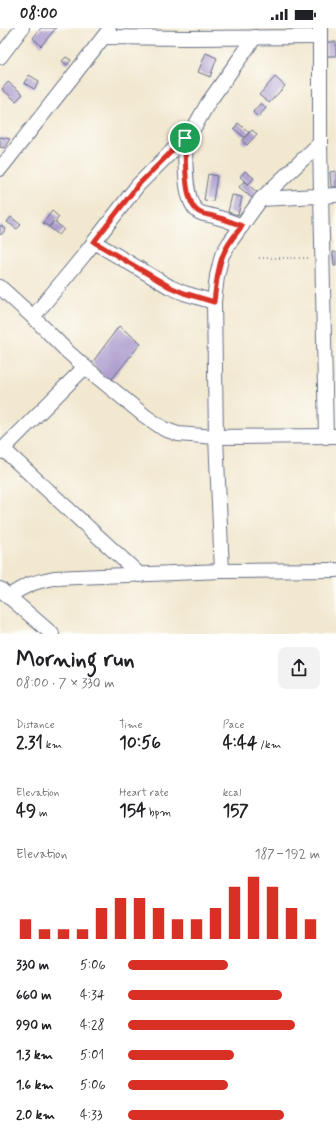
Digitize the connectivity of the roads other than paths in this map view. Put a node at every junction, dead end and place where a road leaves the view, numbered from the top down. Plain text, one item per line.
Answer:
1 (22, 28) edge
2 (107, 32) edge
3 (319, 32) edge
4 (254, 37) junction
5 (0, 57) edge
6 (185, 138) junction
7 (320, 143) junction
8 (0, 169) edge
9 (321, 195) junction
10 (336, 195) edge
11 (261, 198) junction
12 (242, 226) junction
13 (94, 242) junction
14 (2, 293) edge
15 (214, 302) junction
16 (33, 317) junction
17 (85, 366) junction
18 (216, 437) junction
19 (331, 437) edge
20 (2, 450) edge
21 (336, 570) edge
22 (222, 571) junction
23 (140, 575) junction
24 (4, 593) edge
25 (52, 634) edge

1 - 5 street
2 - 4 street
2 - 8 street
3 - 4 street
3 - 7 street
4 - 6 street
6 - 12 street
6 - 13 street
7 - 9 street
7 - 11 street
9 - 10 street
9 - 11 street
9 - 19 street
11 - 12 street
12 - 15 street
13 - 15 street
13 - 16 street
14 - 16 street
15 - 18 street
16 - 17 street
17 - 18 street
17 - 20 street
18 - 19 street
18 - 22 street
20 - 23 street
21 - 22 street
22 - 23 street
23 - 24 street
24 - 25 street

